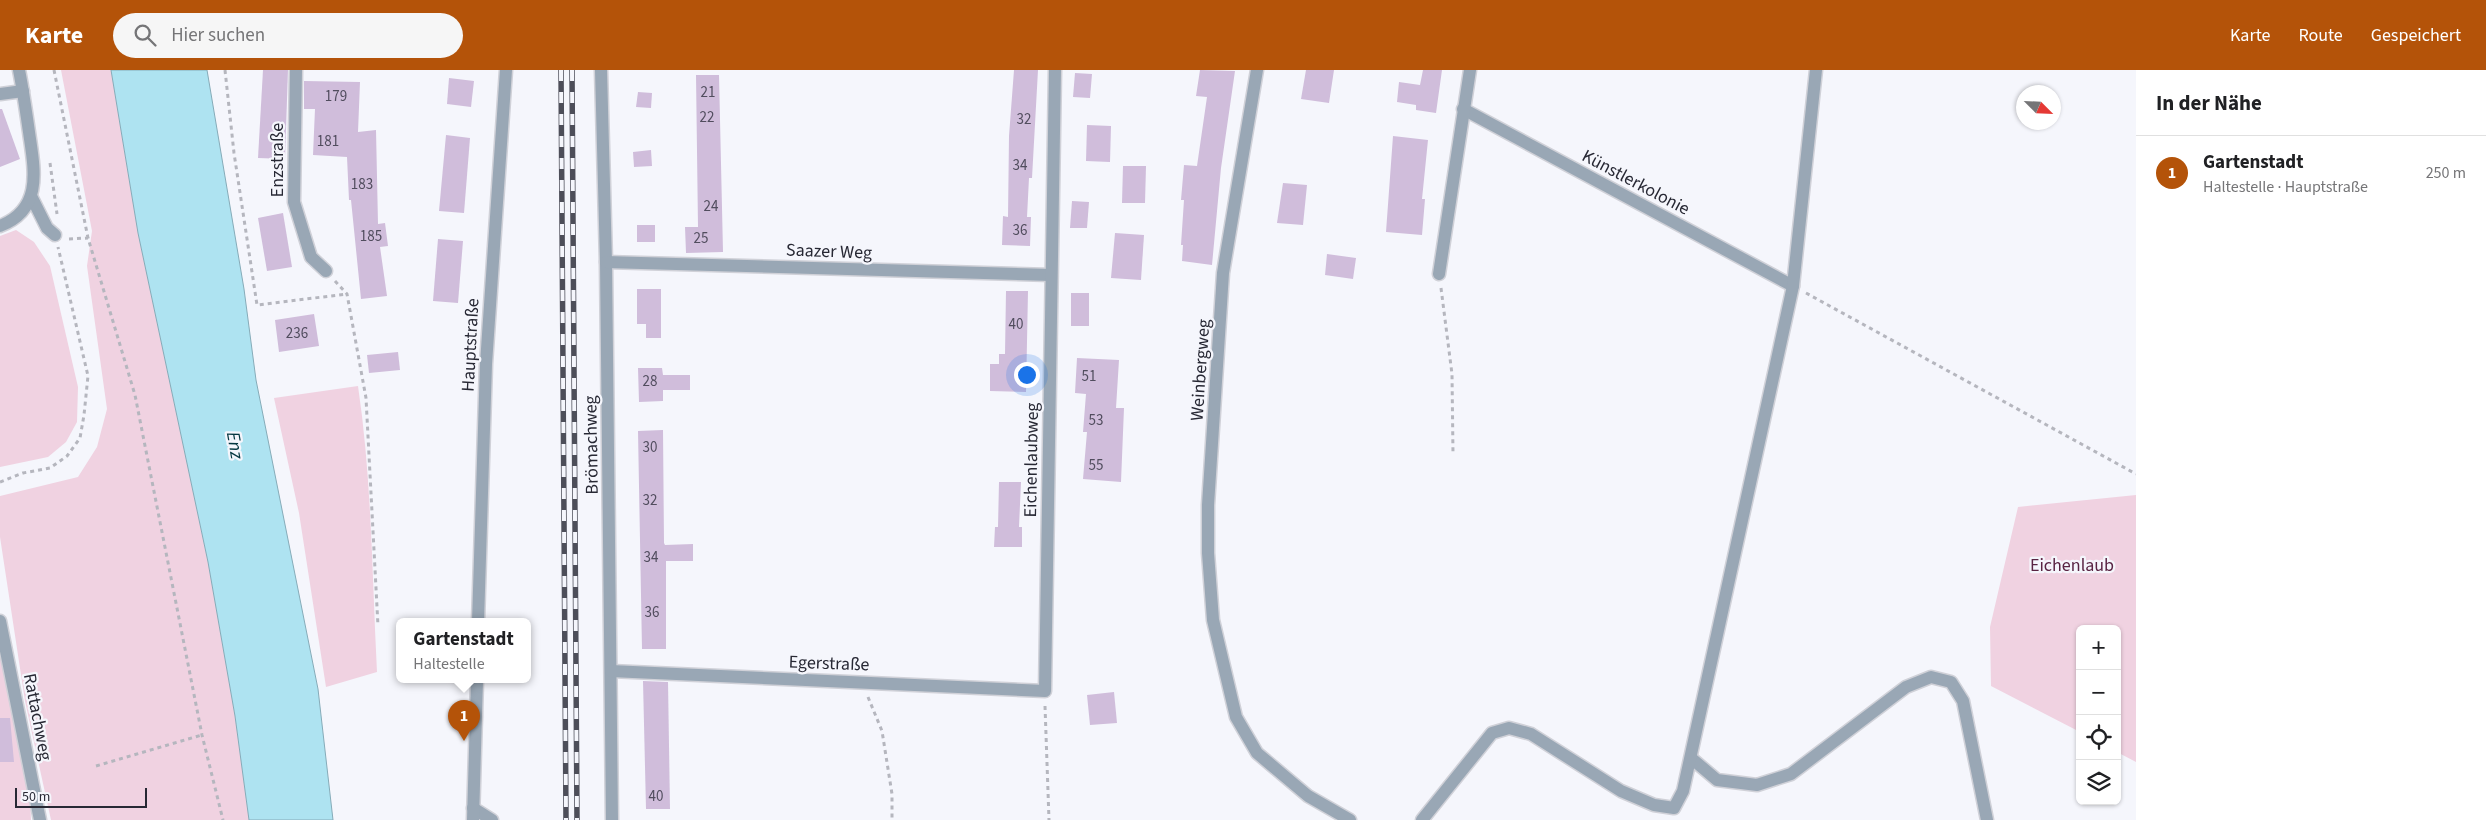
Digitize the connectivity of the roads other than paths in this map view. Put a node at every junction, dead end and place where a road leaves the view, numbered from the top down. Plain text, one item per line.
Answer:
1 (19, 70) edge
2 (296, 70) edge
3 (506, 70) edge
4 (601, 70) edge
5 (1055, 70) edge
6 (1257, 70) edge
7 (1470, 70) edge
8 (1816, 70) edge
9 (23, 91) junction
10 (0, 94) edge
11 (1463, 109) junction
12 (31, 196) junction
13 (0, 226) edge
14 (56, 238) road end
15 (606, 262) junction
16 (326, 271) road end
17 (1440, 274) road end
18 (1051, 275) junction
19 (1793, 286) junction
20 (478, 618) edge
21 (0, 621) edge
22 (612, 671) junction
23 (477, 683) edge
24 (1045, 691) joint
25 (1691, 758) junction
26 (473, 814) edge
27 (40, 820) edge
28 (492, 820) edge
29 (612, 820) edge
30 (1350, 820) edge
31 (1422, 820) edge
32 (1987, 820) edge

1 - 9 street
2 - 16 street, Enzstraße
3 - 20 street, Hauptstraße
4 - 15 street, Brömachweg
5 - 18 street, Eichenlaubweg
6 - 30 street, Weinbergweg
7 - 11 street
8 - 19 street
9 - 10 street
9 - 12 street
11 - 17 street
11 - 19 street, Künstlerkolonie
12 - 13 street
12 - 14 street
15 - 18 street, Saazer Weg
15 - 22 street, Brömachweg
18 - 24 street, Eichenlaubweg
19 - 25 street
21 - 27 street, Rattachweg
22 - 24 street, Egerstraße
22 - 29 street, Brömachweg
23 - 26 street
25 - 31 street
25 - 32 street
26 - 28 street

